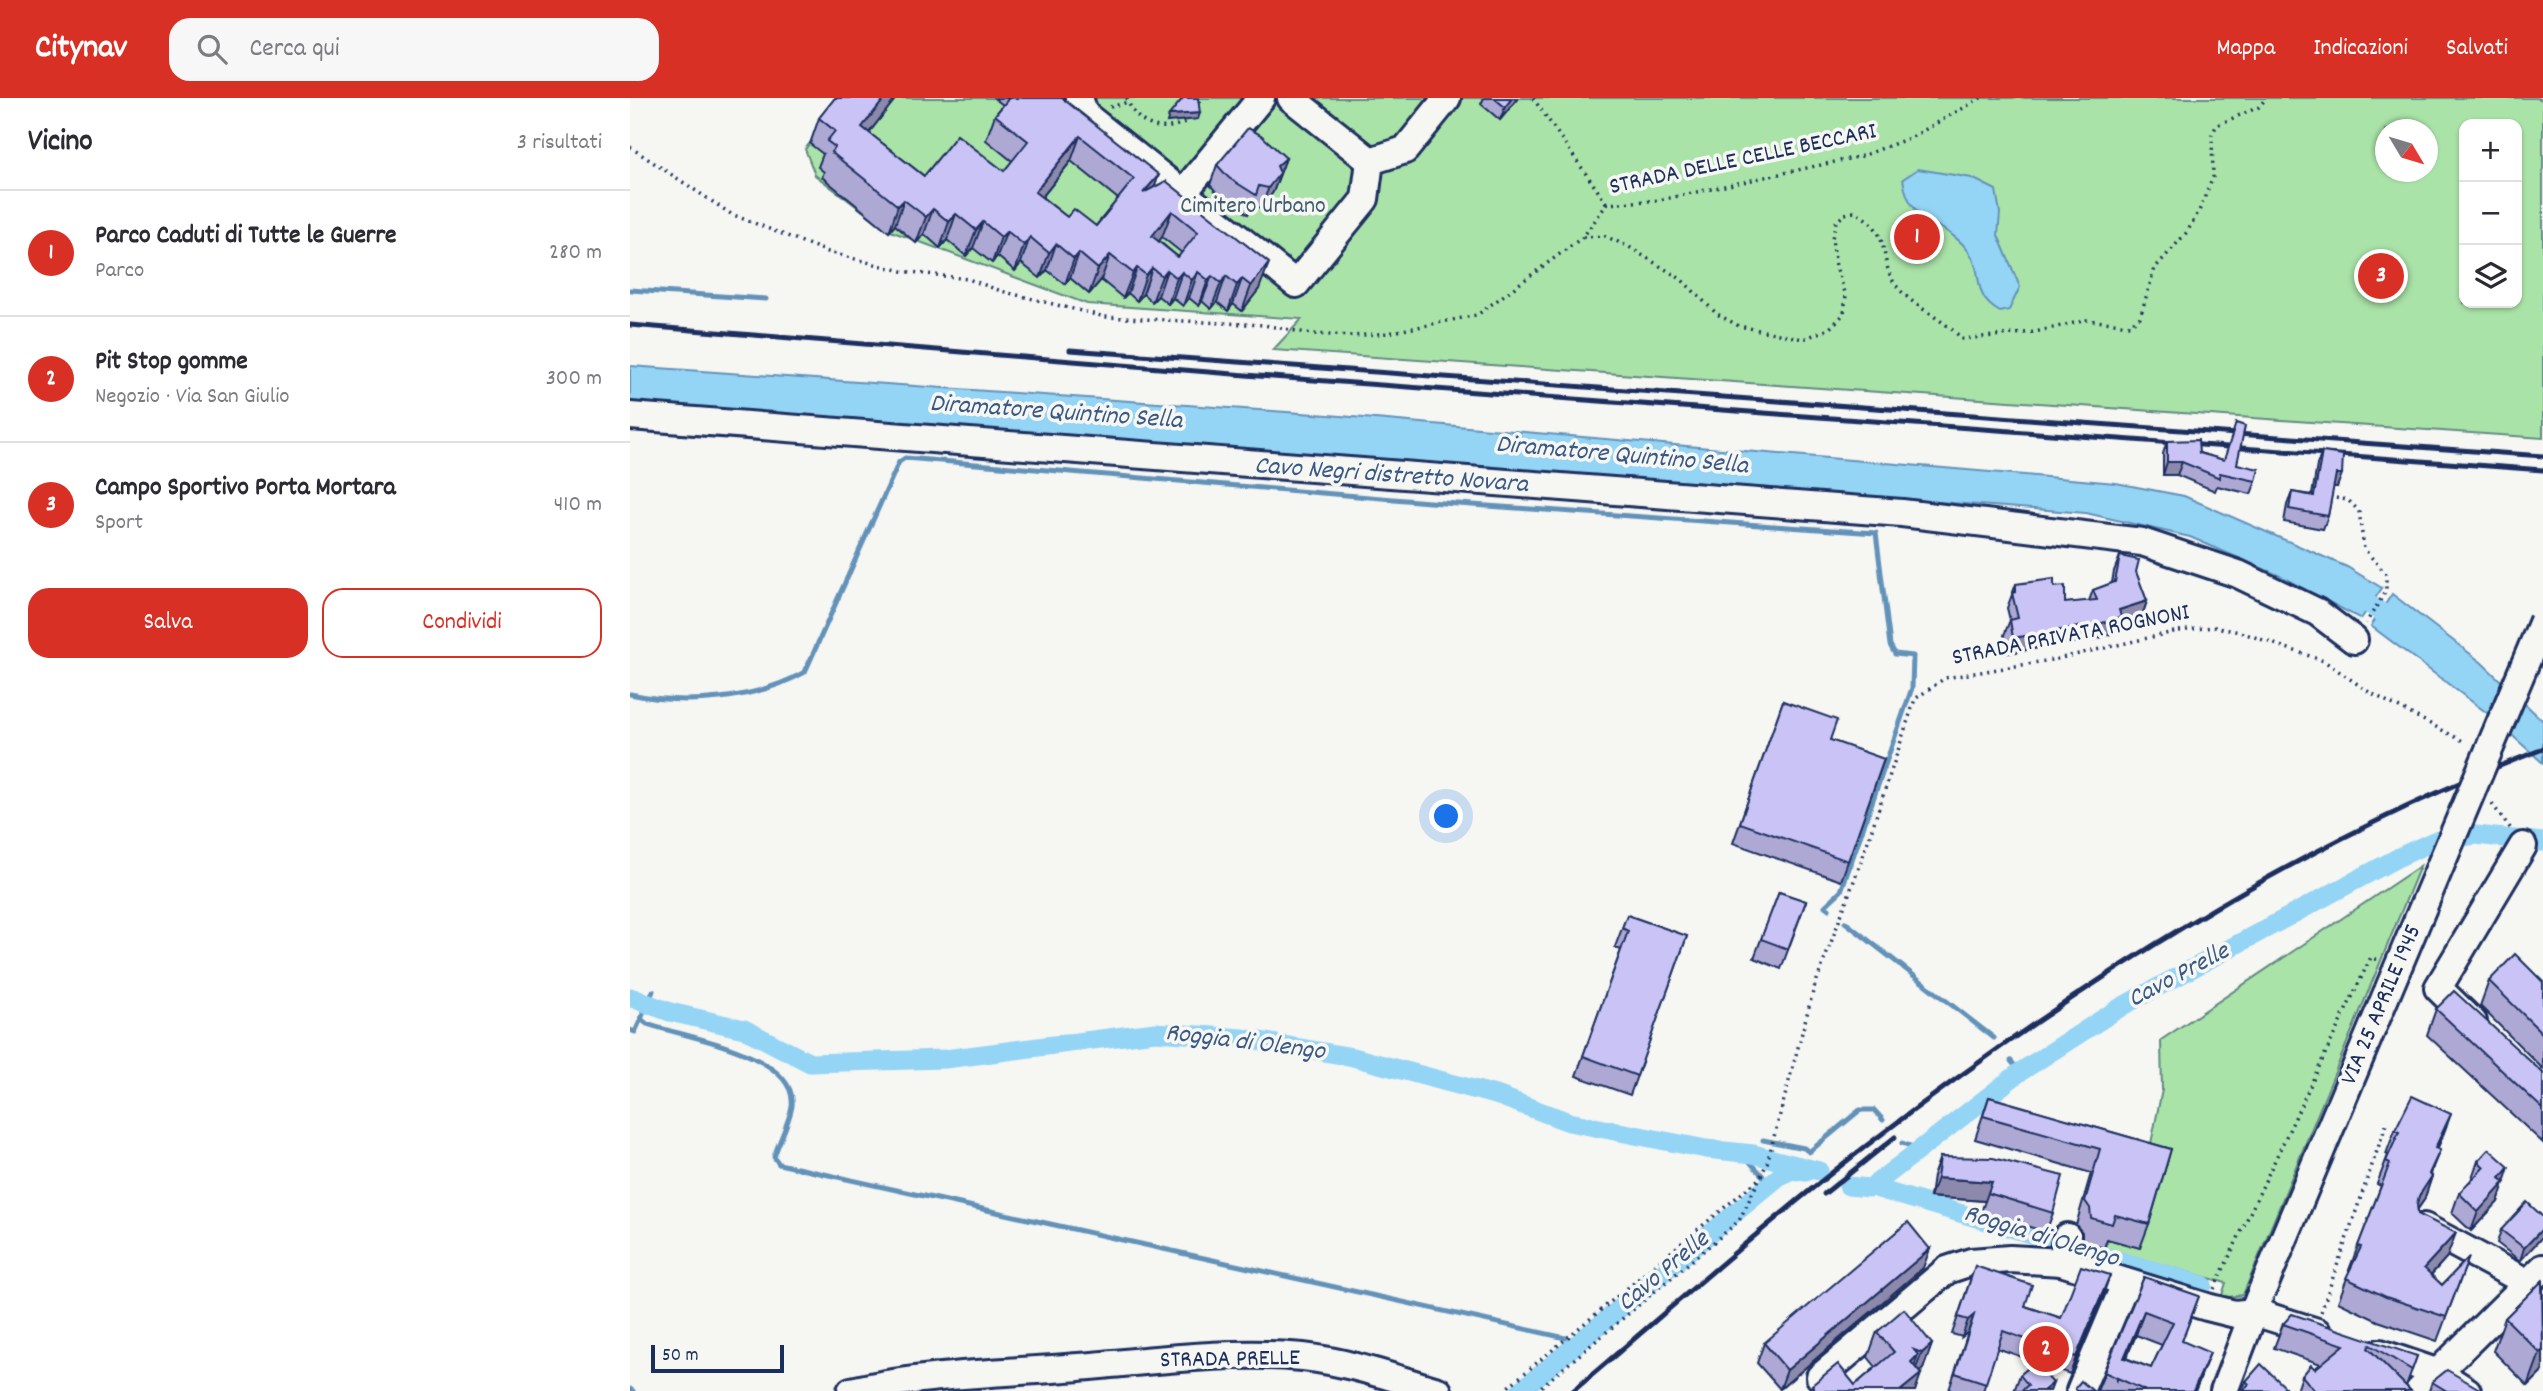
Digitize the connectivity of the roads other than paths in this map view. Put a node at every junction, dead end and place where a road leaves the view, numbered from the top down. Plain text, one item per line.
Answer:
1 (1079, 98) edge
2 (1261, 98) edge
3 (1291, 98) edge
4 (1447, 98) edge
5 (1370, 161) junction
6 (1183, 193) junction
7 (630, 416) edge
8 (2543, 621) edge
9 (2360, 631) road end
10 (2518, 839) road end
11 (2495, 1042) edge
12 (2424, 1227) edge
13 (2536, 1276) edge
14 (2124, 1284) junction
15 (2258, 1302) junction
16 (2439, 1373) junction
17 (1820, 1377) edge
18 (851, 1391) edge
19 (1438, 1391) edge
20 (2080, 1391) edge
21 (2224, 1391) edge
22 (2419, 1391) edge
23 (2467, 1391) edge

1 - 6 street
2 - 6 street
3 - 5 street
4 - 5 street
5 - 6 street
7 - 9 street
8 - 15 street, VIA 25 APRILE 1945, bridge
10 - 11 street
12 - 13 street
13 - 16 street
14 - 15 street
14 - 17 street
14 - 20 street
15 - 16 street
15 - 21 street, VIA 25 APRILE 1945
16 - 22 street
16 - 23 street
18 - 19 street, STRADA PRELLE

